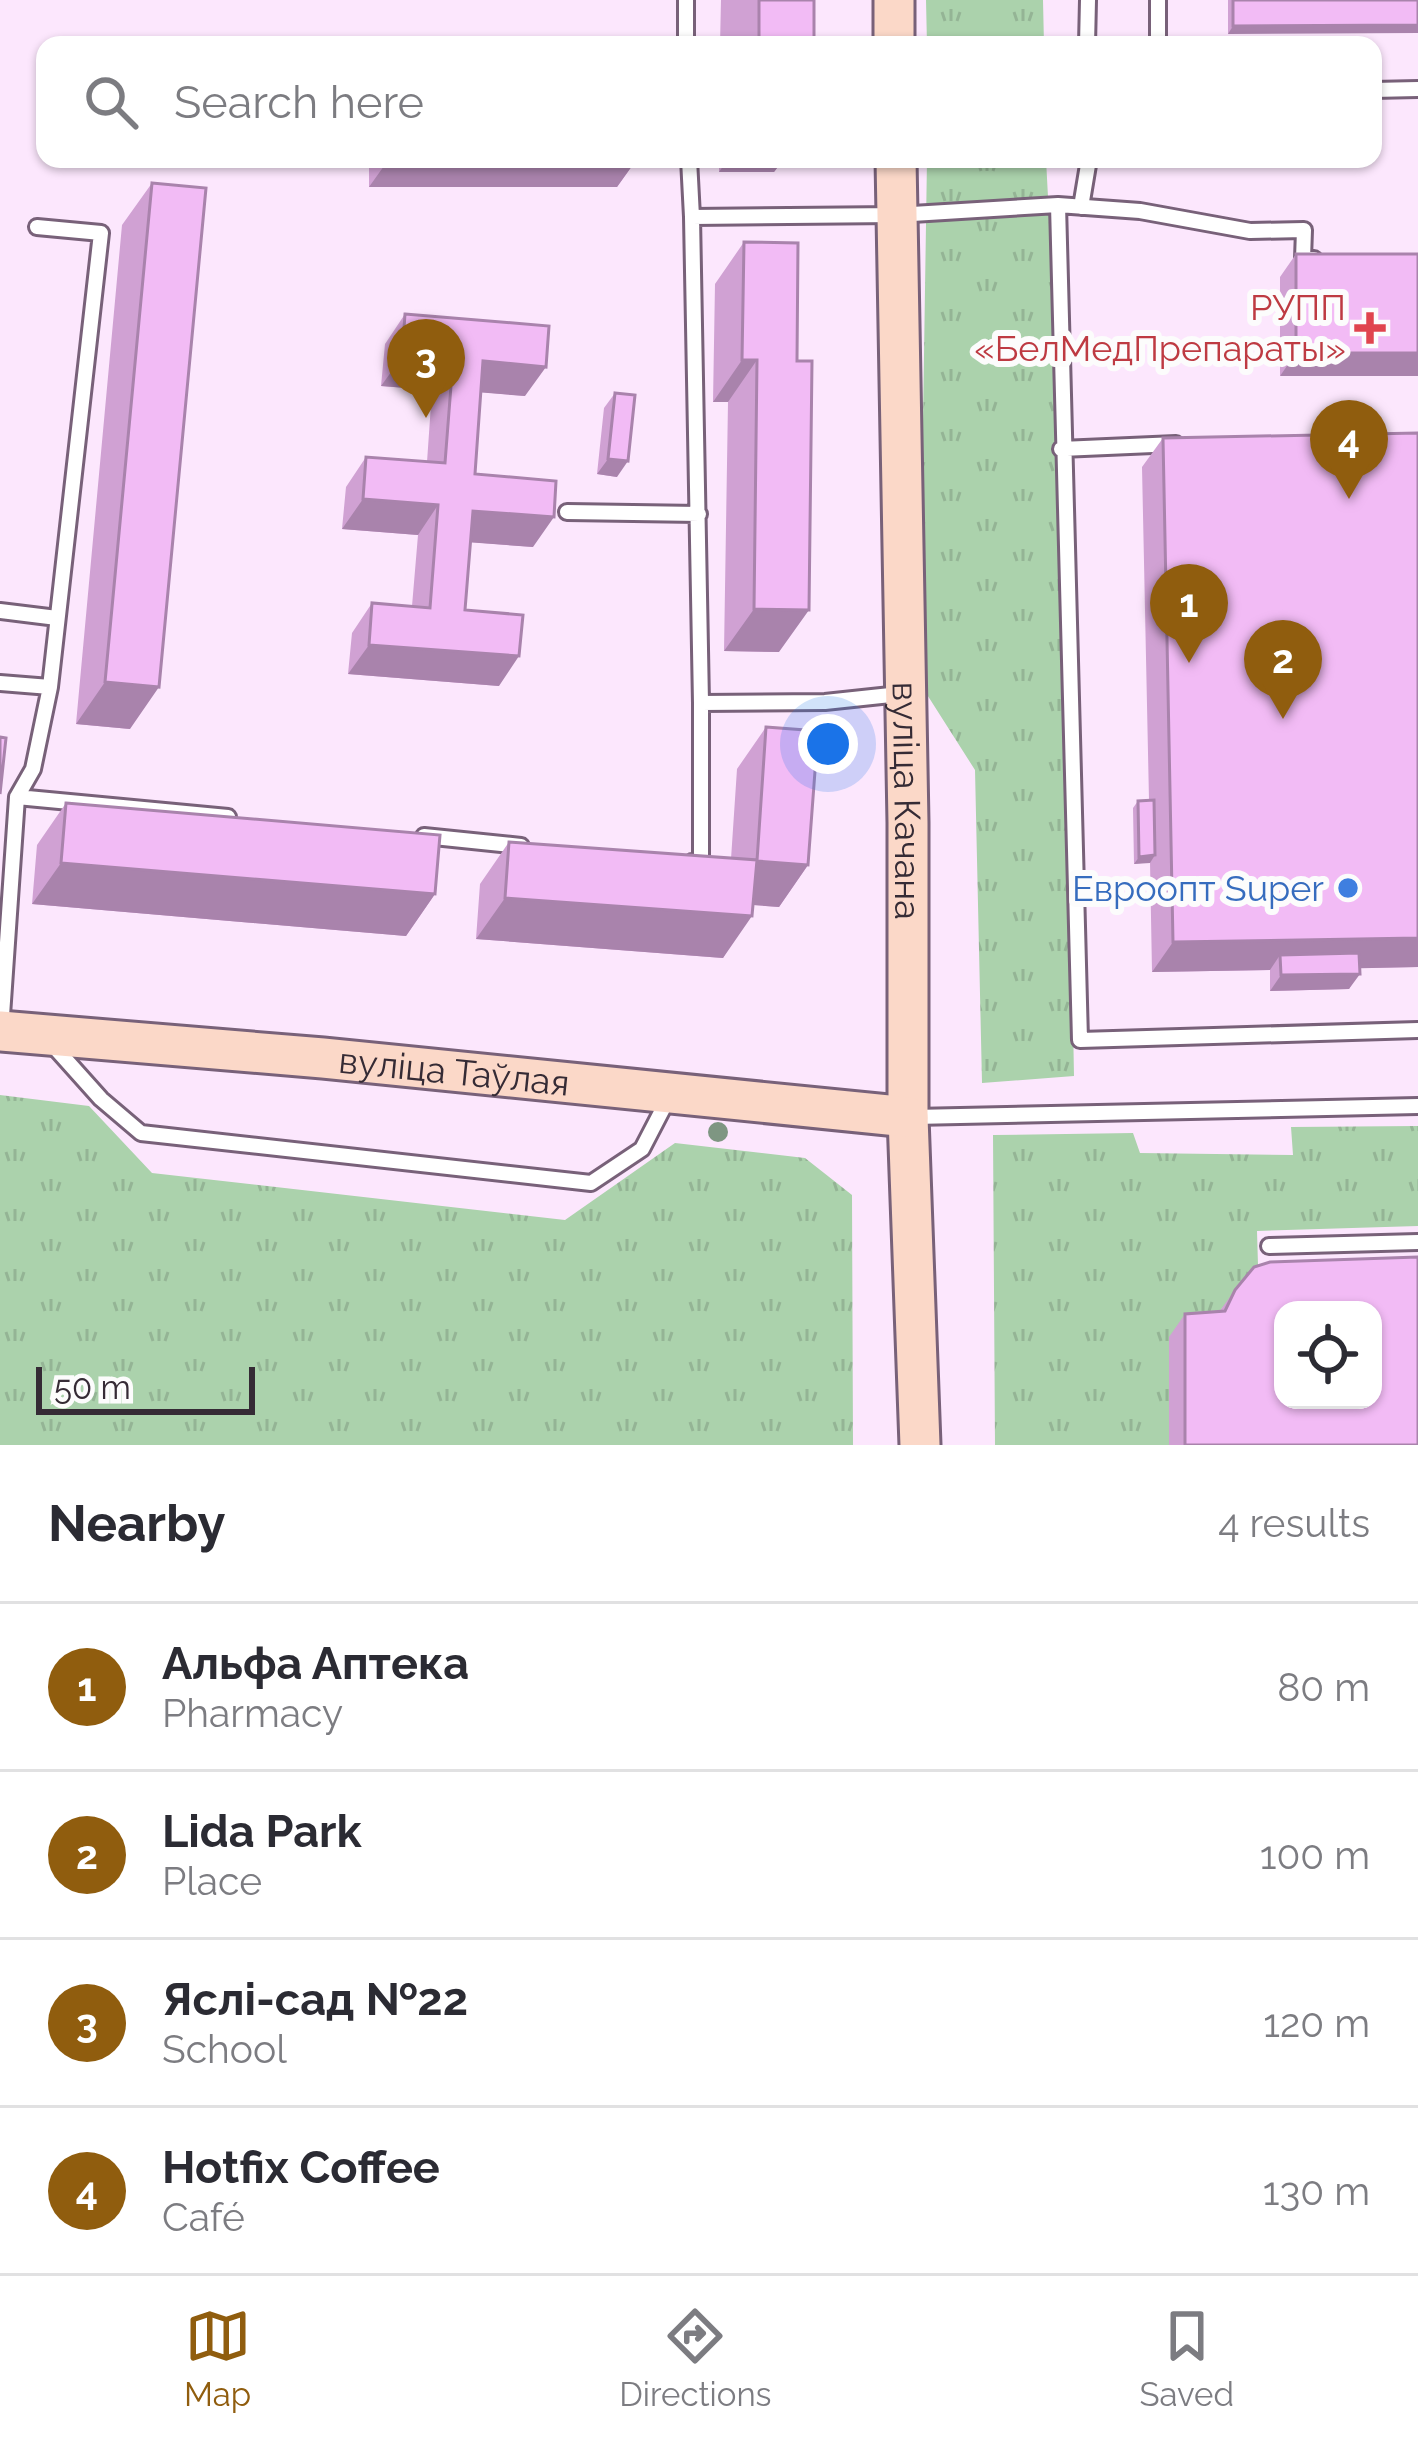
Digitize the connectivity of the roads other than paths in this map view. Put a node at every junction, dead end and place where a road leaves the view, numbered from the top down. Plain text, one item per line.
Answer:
1 (686, 0) edge
2 (894, 0) edge
3 (1088, 0) edge
4 (1158, 0) edge
5 (686, 36) edge
6 (895, 36) edge
7 (1087, 36) edge
8 (1158, 36) edge
9 (1418, 89) edge
10 (1382, 90) edge
11 (689, 168) edge
12 (896, 168) edge
13 (1088, 168) edge
14 (1058, 205) junction
15 (1082, 207) junction
16 (896, 215) junction
17 (692, 217) junction
18 (37, 227) dead end
19 (1326, 259) edge
20 (1181, 444) edge
21 (1061, 449) junction
22 (567, 512) dead end
23 (699, 514) junction
24 (0, 611) edge
25 (57, 618) junction
26 (0, 683) edge
27 (50, 687) junction
28 (905, 693) junction
29 (701, 703) junction
30 (16, 797) junction
31 (241, 819) edge
32 (403, 834) edge
33 (544, 848) edge
34 (679, 861) edge
35 (0, 1030) edge
36 (1418, 1030) edge
37 (42, 1034) junction
38 (670, 1094) junction
39 (1418, 1106) edge
40 (908, 1117) junction
41 (1418, 1242) edge
42 (1269, 1246) dead end
43 (920, 1445) edge

1 - 5 lane
2 - 6 main road
3 - 7 lane
4 - 8 lane
9 - 10 lane
11 - 17 lane
12 - 16 main road, вуліца Качана
13 - 15 lane
14 - 15 lane
14 - 16 lane
14 - 21 lane
15 - 19 lane
16 - 17 lane
16 - 28 main road, вуліца Качана
17 - 23 lane
18 - 25 lane
20 - 21 lane
21 - 36 lane
22 - 23 lane
23 - 29 lane
24 - 25 lane
25 - 27 lane
26 - 27 lane
27 - 30 lane
28 - 29 lane
28 - 40 main road, вуліца Качана
29 - 34 lane
30 - 31 lane
30 - 35 lane
32 - 33 lane
35 - 37 main road, вуліца Таўлая
37 - 38 main road, вуліца Таўлая
37 - 38 lane
38 - 40 main road, вуліца Таўлая
39 - 40 lane
40 - 43 main road, вуліца Качана
41 - 42 lane

